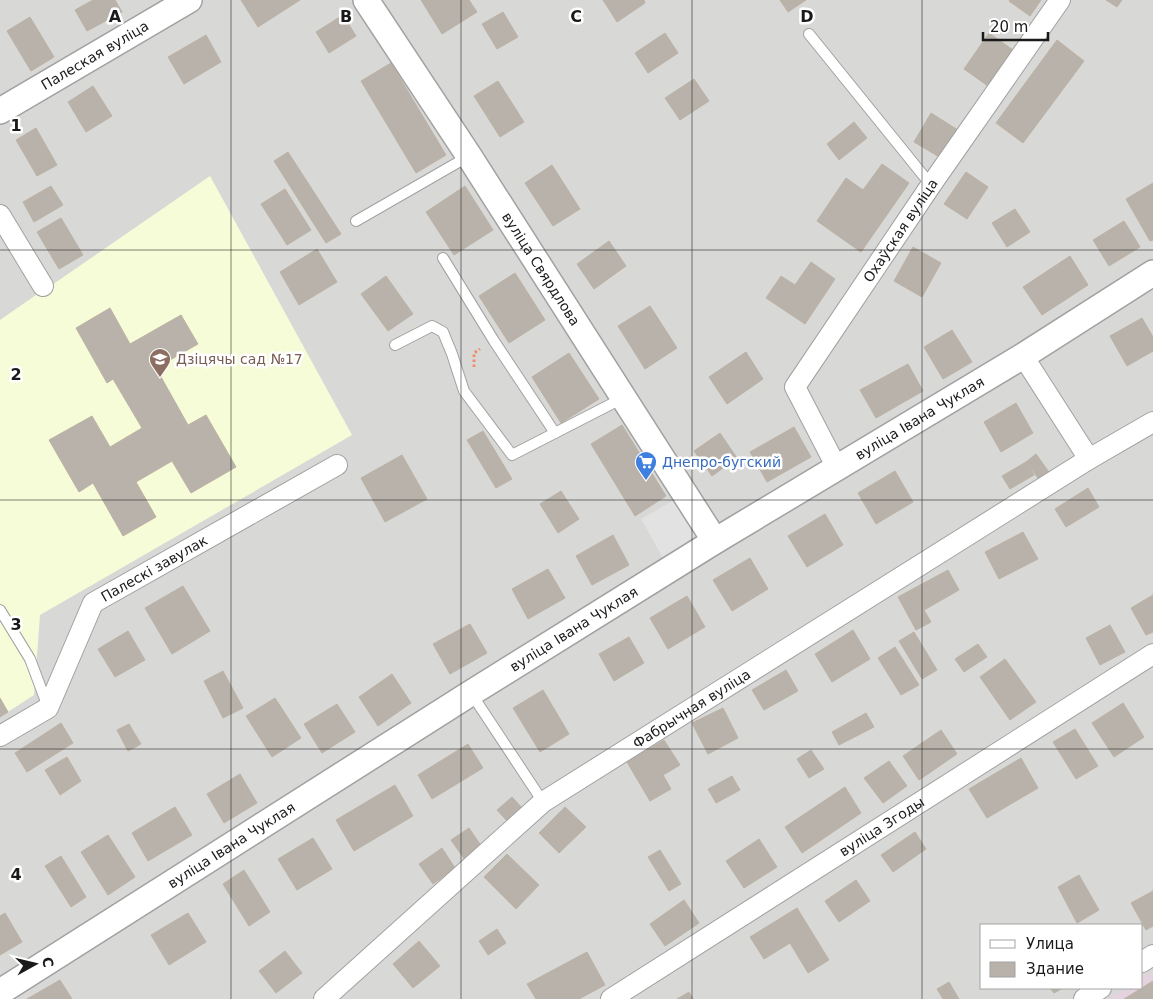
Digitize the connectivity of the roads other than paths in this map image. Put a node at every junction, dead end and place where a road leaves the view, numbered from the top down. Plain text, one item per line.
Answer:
1 (190, 0) edge
2 (366, 0) edge
3 (1060, 0) edge
4 (809, 34) dead end
5 (0, 112) edge
6 (469, 156) junction
7 (931, 185) junction
8 (0, 214) edge
9 (356, 221) dead end
10 (443, 258) dead end
11 (1153, 274) edge
12 (43, 286) dead end
13 (395, 345) dead end
14 (1023, 356) junction
15 (623, 398) junction
16 (1153, 422) edge
17 (555, 433) junction
18 (1089, 459) junction
19 (337, 465) dead end
20 (837, 468) junction
21 (715, 541) junction
22 (0, 610) edge
23 (1153, 654) edge
24 (471, 693) junction
25 (48, 708) junction
26 (0, 736) edge
27 (543, 802) junction
28 (1099, 989) edge
29 (0, 992) edge
30 (324, 999) edge
31 (611, 999) edge
32 (1084, 999) edge

1 - 5 street, Палеская вуліца
2 - 6 street, вуліца Свярдлова
3 - 7 street, Охаўская вуліца
4 - 7 lane
6 - 9 lane
6 - 15 street, вуліца Свярдлова
7 - 20 street, Охаўская вуліца
8 - 12 street
10 - 17 lane
11 - 14 street, вуліца Івана Чуклая
13 - 17 lane
14 - 18 street
14 - 20 street, вуліца Івана Чуклая
15 - 17 lane
15 - 21 street, вуліца Свярдлова
16 - 18 street, Фабрычная вуліца
18 - 27 street, Фабрычная вуліца
19 - 25 street, Палескі завулак
20 - 21 street, вуліца Івана Чуклая
21 - 24 street, вуліца Івана Чуклая
22 - 25 lane
23 - 31 street, вуліца Згоды
24 - 27 lane
24 - 29 street, вуліца Івана Чуклая
25 - 26 street
27 - 30 street, Фабрычная вуліца
28 - 32 street

